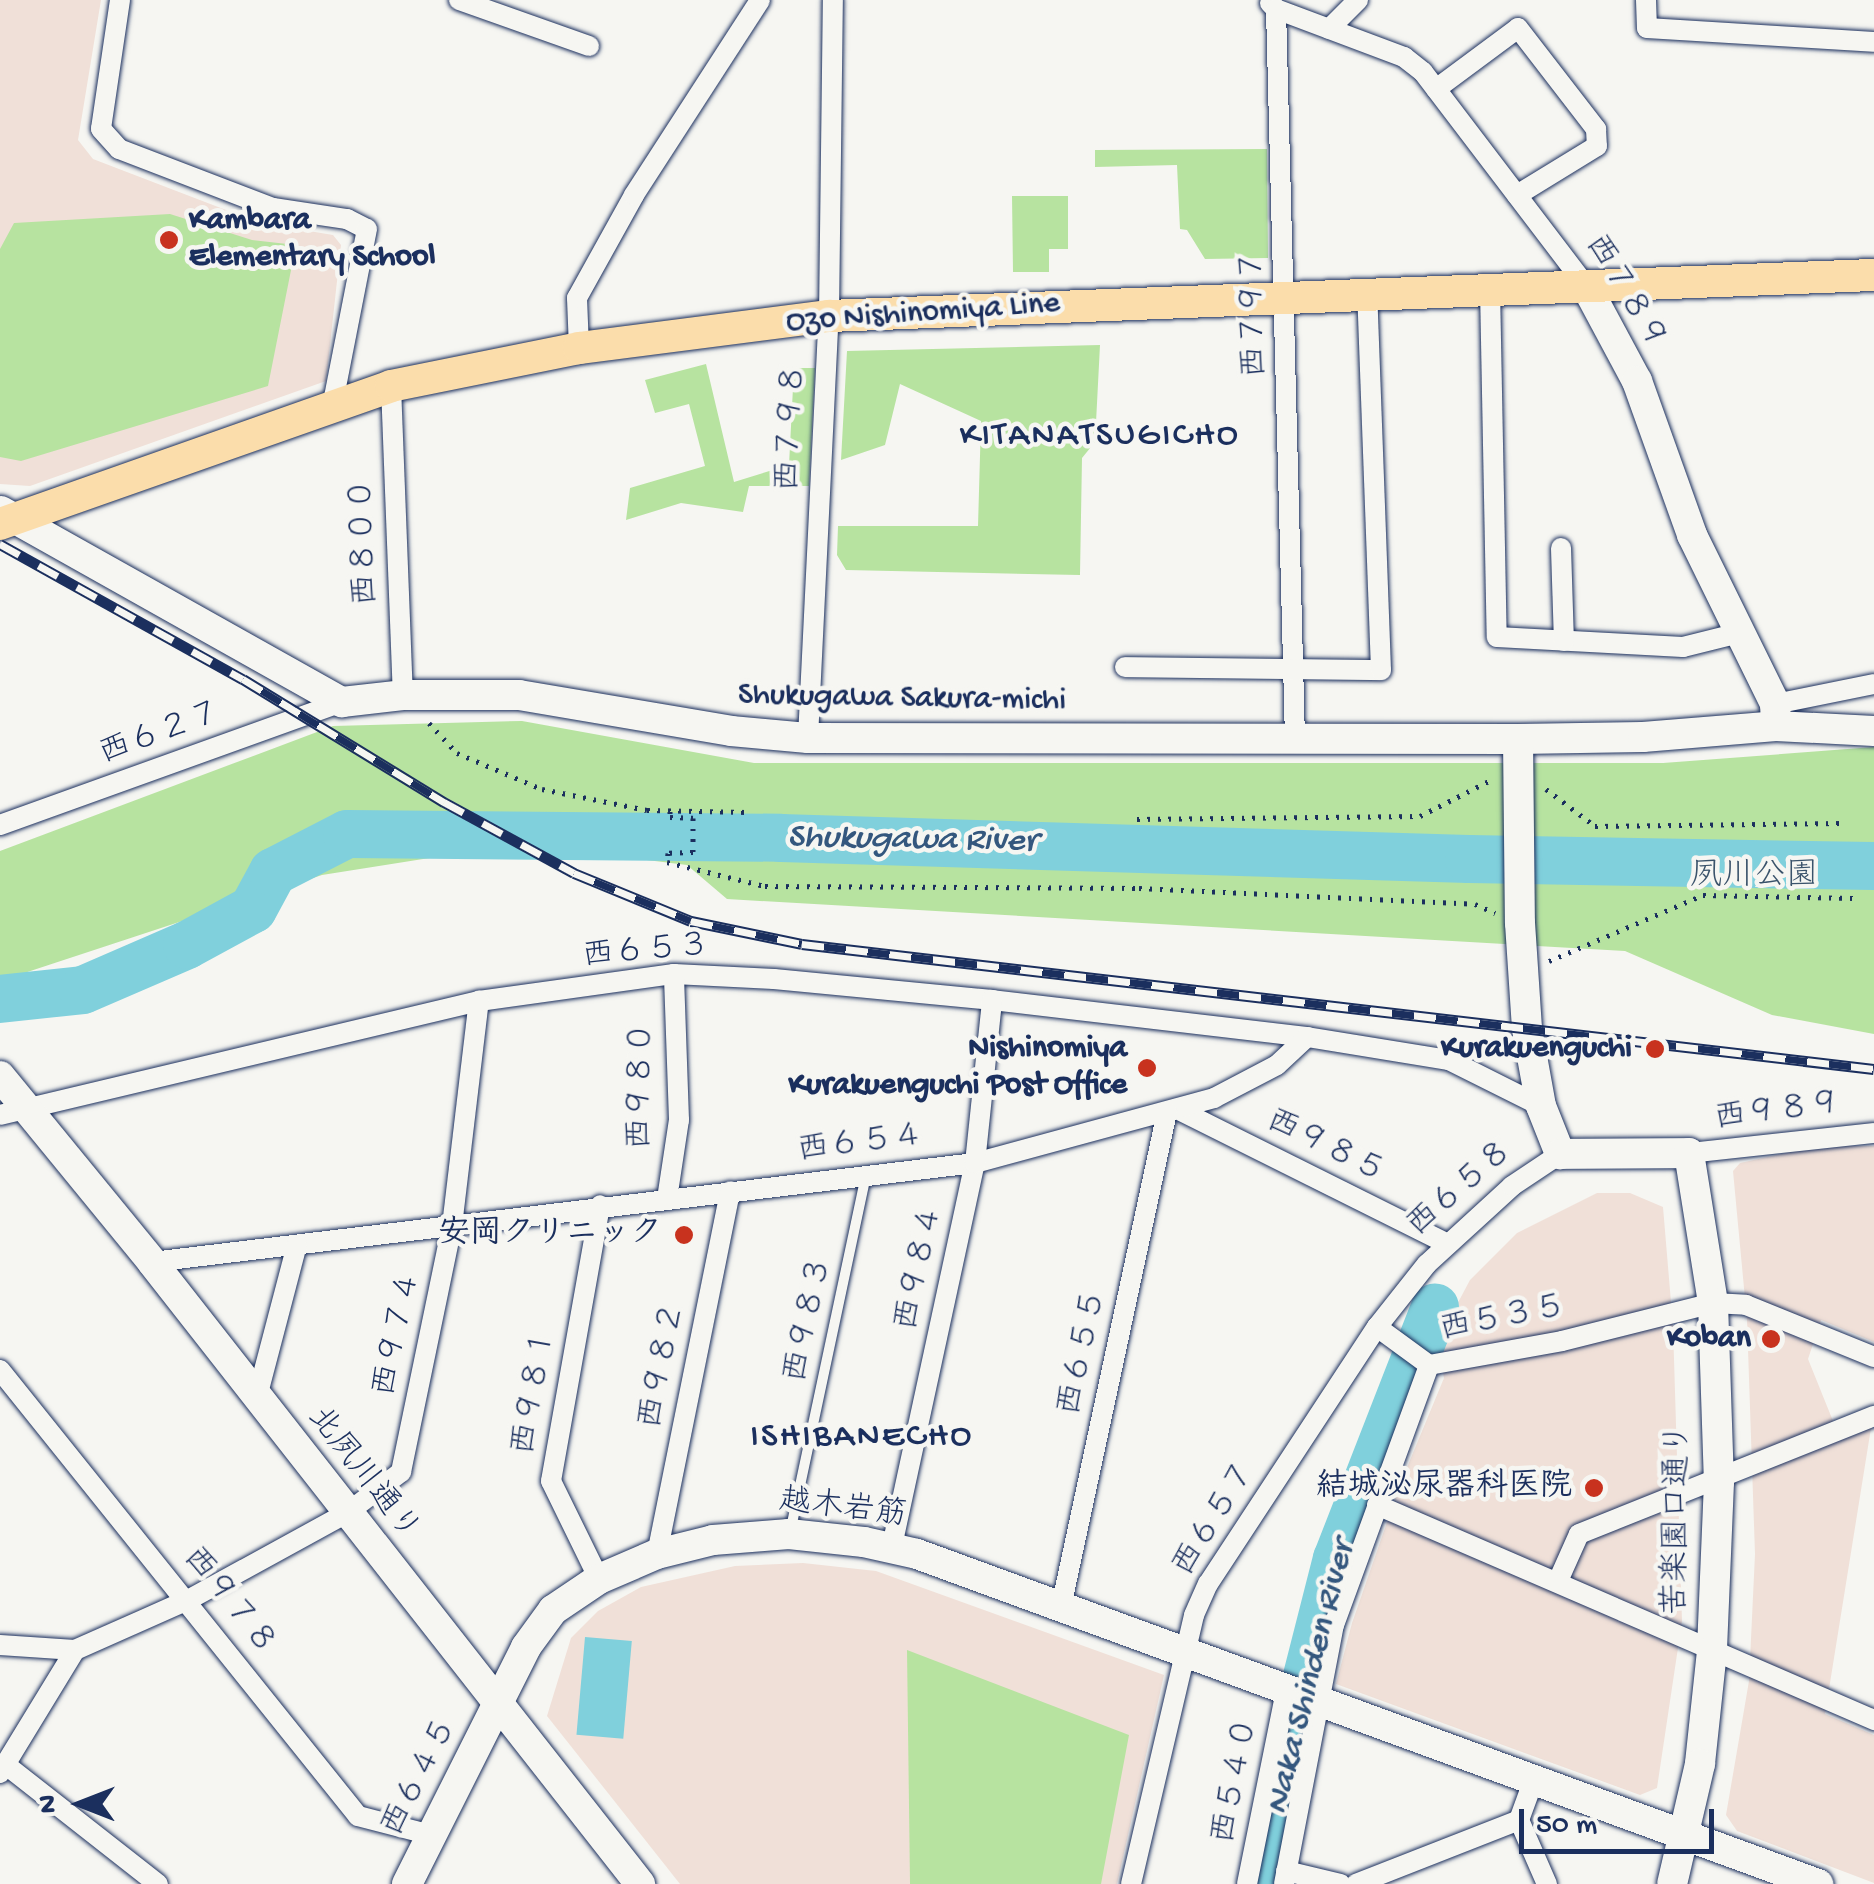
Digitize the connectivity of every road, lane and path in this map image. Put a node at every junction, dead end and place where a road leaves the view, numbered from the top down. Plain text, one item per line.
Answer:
1 (120, 0) edge
2 (458, 0) edge
3 (760, 0) edge
4 (833, 0) edge
5 (1358, 0) edge
6 (1646, 0) edge
7 (1272, 4) edge
8 (1329, 29) junction
9 (1874, 42) edge
10 (589, 46) dead end
11 (1436, 88) junction
12 (1517, 195) junction
13 (1874, 274) edge
14 (1586, 286) junction
15 (1490, 288) junction
16 (1367, 292) junction
17 (1287, 295) junction
18 (829, 316) junction
19 (579, 348) junction
20 (391, 386) junction
21 (332, 408) junction
22 (5, 518) edge
23 (1561, 548) dead end
24 (1742, 632) junction
25 (1564, 641) junction
26 (1294, 666) junction
27 (1125, 667) dead end
28 (1874, 684) edge
29 (403, 696) junction
30 (342, 702) junction
31 (1776, 715) junction
32 (1874, 731) edge
33 (808, 738) junction
34 (1296, 739) junction
35 (1518, 740) junction
36 (670, 811) junction
37 (747, 812) dead end
38 (0, 825) edge
39 (1853, 898) dead end
40 (1520, 918) junction
41 (1523, 973) junction
42 (674, 974) junction
43 (992, 1000) junction
44 (479, 1001) junction
45 (1307, 1037) junction
46 (0, 1076) edge
47 (1541, 1106) junction
48 (1172, 1110) junction
49 (14, 1112) edge
50 (1874, 1133) edge
51 (1689, 1153) junction
52 (1560, 1154) junction
53 (975, 1162) junction
54 (866, 1175) junction
55 (730, 1191) junction
56 (668, 1199) junction
57 (600, 1205) junction
58 (452, 1226) junction
59 (297, 1244) junction
60 (1446, 1244) junction
61 (152, 1262) junction
62 (1714, 1303) junction
63 (1377, 1326) junction
64 (1874, 1358) edge
65 (1425, 1362) junction
66 (0, 1370) edge
67 (257, 1397) junction
68 (1874, 1416) edge
69 (1719, 1482) junction
70 (1378, 1504) junction
71 (347, 1513) junction
72 (790, 1534) junction
73 (892, 1546) junction
74 (656, 1554) junction
75 (599, 1579) junction
76 (1558, 1581) junction
77 (188, 1600) junction
78 (1061, 1607) junction
79 (0, 1645) edge
80 (75, 1650) junction
81 (1712, 1652) junction
82 (1184, 1654) junction
83 (1286, 1690) junction
84 (1320, 1702) junction
85 (498, 1704) junction
86 (1874, 1720) edge
87 (3, 1769) edge
88 (1534, 1779) junction
89 (1519, 1820) junction
90 (431, 1835) junction
91 (1686, 1835) junction
92 (1285, 1877) edge
93 (158, 1884) edge
94 (407, 1884) edge
95 (640, 1884) edge
96 (1131, 1884) edge
97 (1247, 1884) edge
98 (1340, 1884) edge
99 (1356, 1884) edge
100 (1547, 1884) edge
101 (1672, 1884) edge
102 (1818, 1884) edge

1 - 21 street
2 - 10 street
3 - 19 street
4 - 18 street, 西７９８
5 - 8 street
6 - 9 street
7 - 8 street, 西７８９
7 - 17 street, 西７９７
8 - 11 street, 西７８９
11 - 12 street, 西７８９
11 - 12 street
12 - 14 street, 西７８９
13 - 14 main road, Ozo Nishinomiya Line
14 - 15 main road, Ozo Nishinomiya Line
14 - 24 street, 西７８９
15 - 16 main road, Ozo Nishinomiya Line
15 - 25 street
16 - 17 main road, Ozo Nishinomiya Line
16 - 26 street
17 - 18 main road, Ozo Nishinomiya Line
17 - 26 street, 西７９７
18 - 19 main road, Ozo Nishinomiya Line
18 - 33 street, 西７９８
19 - 20 main road, Ozo Nishinomiya Line
20 - 21 main road, Ozo Nishinomiya Line
20 - 29 street, 西８００
21 - 22 main road, Ozo Nishinomiya Line
22 - 30 street
23 - 25 street
24 - 25 street
24 - 31 street, 西７８９
26 - 27 street
26 - 34 street, 西７９７
28 - 31 street
29 - 30 street, Shukugawa Sakura-michi
29 - 33 street, Shukugawa Sakura-michi
29 - 36 path
30 - 38 street, 西６２７
31 - 32 street, Shukugawa Sakura-michi
31 - 35 street, Shukugawa Sakura-michi
33 - 34 street, Shukugawa Sakura-michi
34 - 35 street, Shukugawa Sakura-michi
35 - 40 street, 西６５８
36 - 37 path
36 - 40 path
39 - 41 path
40 - 41 street, 西６５８
41 - 47 street, 西６５８
42 - 43 street, 西６５３
42 - 44 street, 西６５３
42 - 56 street, 西９８０
43 - 45 street, 西６５３
43 - 53 street, 西９８４
44 - 49 street, 西６５３
44 - 58 street, 西９７４
45 - 47 street
45 - 48 street, 西６５４
46 - 49 street, 北夙川通り
47 - 52 street, 西６５８
48 - 53 street, 西６５４
48 - 60 street, 西９８５
48 - 78 street, 西６５５
49 - 61 street, 北夙川通り
50 - 51 street, 西９８９
51 - 52 street
51 - 62 street, 苦楽園口通り
52 - 60 street, 西６５８
53 - 54 street, 西６５４
53 - 73 street, 西９８４
54 - 55 street, 西６５４
54 - 72 lane, 西９８３
55 - 56 street, 西６５４
55 - 74 street, 西９８２
56 - 57 street, 西６５４
57 - 58 street, 西６５４
57 - 75 street, 西９８１
58 - 59 street, 西６５４
58 - 71 street, 西９７４
59 - 61 street, 西６５４
59 - 67 street
60 - 63 street, 西６５８
61 - 67 street, 北夙川通り
62 - 64 street, 西５３５
62 - 65 street, 西５３５
62 - 69 street, 苦楽園口通り
63 - 65 street
63 - 82 street, 西６５７
65 - 70 street, 西５３５
66 - 77 street, 西９７８
67 - 71 street, 北夙川通り
68 - 69 street
69 - 76 street
69 - 81 street, 苦楽園口通り
70 - 76 street
70 - 84 street, 西５３５
71 - 77 street, 西９７４
71 - 85 street, 北夙川通り
72 - 73 street, 越木岩筋
72 - 74 street, 越木岩筋
73 - 78 street, 越木岩筋
74 - 75 street, 越木岩筋
75 - 85 street, 越木岩筋
76 - 81 street
77 - 80 street, 西９７４
77 - 90 street, 西９７８
78 - 82 street, 越木岩筋
79 - 80 street, 西９７４
80 - 87 street
81 - 86 street
81 - 91 street, 苦楽園口通り
82 - 83 street, 越木岩筋
82 - 96 street, 西６５７
83 - 84 street, 越木岩筋
83 - 97 street, 西５４０
84 - 88 street
84 - 92 street, 西５３５
85 - 90 street, 西６４５
85 - 95 street, 北夙川通り
87 - 93 street
88 - 89 street
88 - 91 street
89 - 99 street
89 - 100 street
90 - 94 street, 西６４５
91 - 101 street, 苦楽園口通り
91 - 102 street
92 - 98 street

